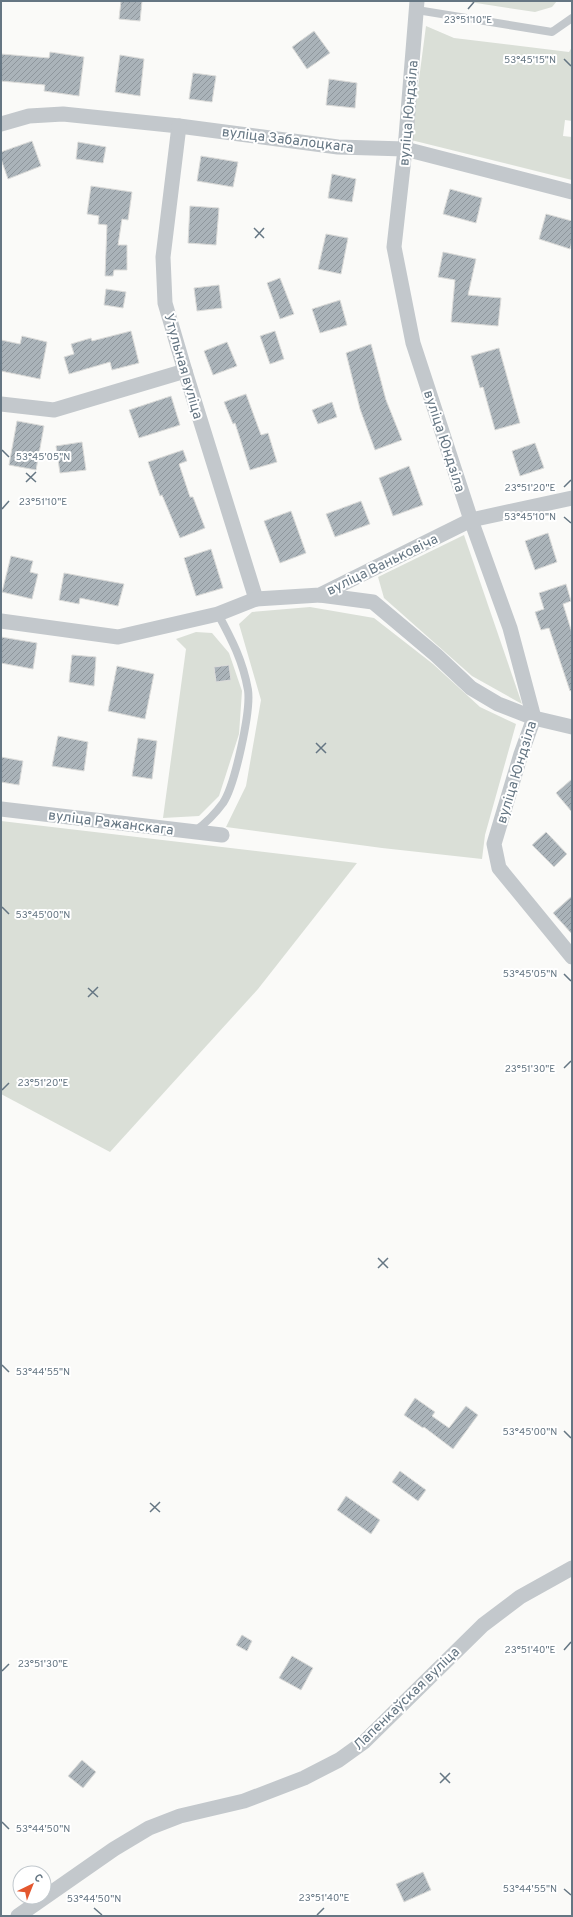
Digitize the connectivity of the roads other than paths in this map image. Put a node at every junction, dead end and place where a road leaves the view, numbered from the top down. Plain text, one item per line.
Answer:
1 (417, 6) edge
2 (572, 18) edge
3 (1, 124) edge
4 (179, 126) junction
5 (405, 149) junction
6 (572, 192) edge
7 (185, 371) junction
8 (1, 404) edge
9 (572, 498) edge
10 (471, 520) junction
11 (320, 595) junction
12 (256, 599) junction
13 (218, 614) junction
14 (1, 621) edge
15 (534, 718) junction
16 (572, 726) edge
17 (1, 809) edge
18 (193, 832) junction
19 (222, 835) dead end
20 (572, 957) edge
21 (572, 1568) edge
22 (18, 1916) edge

1 - 2 lane
1 - 5 street, вуліца Юндзіла
3 - 4 street, вуліца Забалоцкага
4 - 5 street, вуліца Забалоцкага
4 - 7 street, Утульная вуліца
5 - 6 street, вуліца Забалоцкага
5 - 10 street, вуліца Юндзіла
7 - 8 street
7 - 12 street, Утульная вуліца
9 - 10 street, вуліца Ваньковіча
10 - 11 street, вуліца Ваньковіча
10 - 15 street, вуліца Юндзіла
11 - 12 street, вуліца Ваньковіча
11 - 15 street
12 - 13 street, вуліца Ваньковіча
13 - 14 street, вуліца Ваньковіча
13 - 18 lane
15 - 16 street
15 - 20 street, вуліца Юндзіла
17 - 18 street, вуліца Ражанскага
18 - 19 street, вуліца Ражанскага
21 - 22 street, Лапенкаўская вуліца

